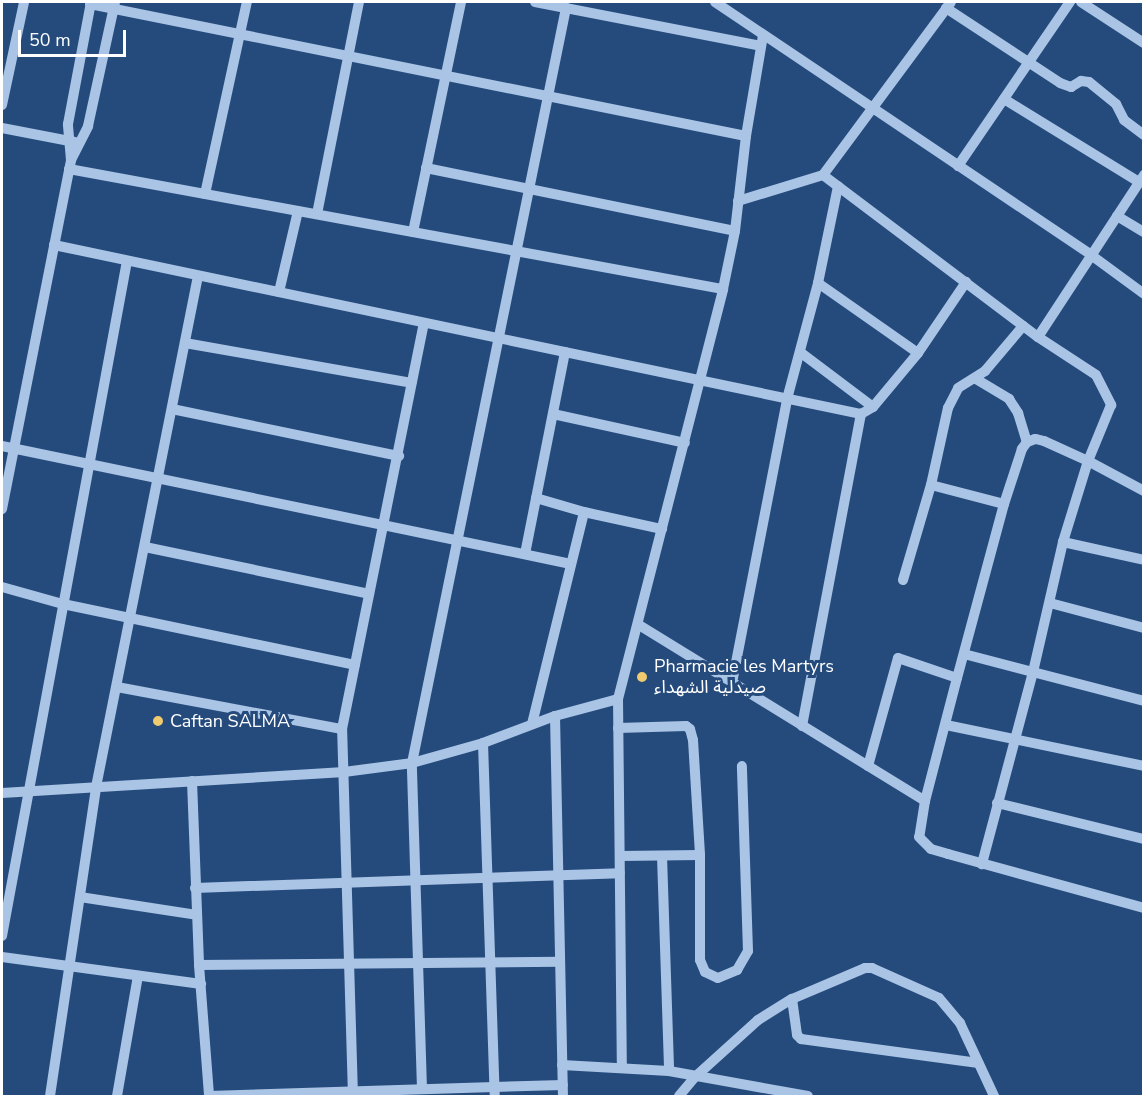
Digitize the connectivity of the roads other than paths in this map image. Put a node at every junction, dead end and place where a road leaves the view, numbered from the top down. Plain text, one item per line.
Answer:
1 (24, 2) edge
2 (247, 2) edge
3 (360, 2) edge
4 (461, 2) edge
5 (535, 2) edge
6 (716, 2) edge
7 (1070, 2) edge
8 (1081, 2) edge
9 (91, 3) edge
10 (114, 5) edge
11 (949, 5) edge
12 (566, 8) junction
13 (241, 34) junction
14 (763, 35) junction
15 (1143, 44) edge
16 (761, 46) junction
17 (348, 56) junction
18 (1030, 62) junction
19 (446, 76) junction
20 (548, 96) junction
21 (1004, 99) junction
22 (2, 105) edge
23 (872, 109) junction
24 (2, 128) edge
25 (1143, 135) edge
26 (746, 136) junction
27 (68, 140) junction
28 (81, 143) junction
29 (70, 164) junction
30 (958, 166) junction
31 (426, 168) junction
32 (824, 175) junction
33 (1141, 179) edge
34 (838, 186) junction
35 (529, 189) junction
36 (205, 194) junction
37 (738, 201) junction
38 (298, 211) junction
39 (317, 214) junction
40 (1117, 216) junction
41 (735, 231) junction
42 (413, 232) junction
43 (1143, 232) edge
44 (54, 245) junction
45 (516, 251) junction
46 (1091, 255) junction
47 (127, 261) junction
48 (198, 276) junction
49 (966, 282) junction
50 (818, 283) junction
51 (723, 289) junction
52 (279, 292) junction
53 (1143, 294) edge
54 (424, 323) junction
55 (1023, 326) junction
56 (1038, 337) junction
57 (499, 338) junction
58 (185, 343) junction
59 (565, 352) junction
60 (800, 352) junction
61 (918, 353) junction
62 (976, 379) junction
63 (701, 381) junction
64 (411, 383) junction
65 (787, 399) junction
66 (873, 407) junction
67 (172, 410) junction
68 (553, 414) junction
69 (861, 414) junction
70 (1027, 442) junction
71 (685, 443) junction
72 (2, 446) edge
73 (14, 448) junction
74 (399, 456) junction
75 (1088, 461) junction
76 (89, 464) junction
77 (158, 478) junction
78 (931, 485) junction
79 (1143, 491) edge
80 (536, 498) junction
81 (1004, 504) junction
82 (2, 510) edge
83 (584, 512) junction
84 (384, 525) junction
85 (662, 529) junction
86 (458, 540) junction
87 (1063, 542) junction
88 (144, 547) junction
89 (525, 554) junction
90 (1143, 560) edge
91 (571, 564) junction
92 (903, 580) dead end
93 (2, 587) edge
94 (369, 594) junction
95 (1050, 603) junction
96 (63, 604) junction
97 (130, 618) junction
98 (639, 625) junction
99 (1143, 628) edge
100 (964, 654) junction
101 (355, 665) junction
102 (1033, 672) junction
103 (957, 678) junction
104 (732, 683) junction
105 (117, 687) junction
106 (618, 699) junction
107 (1143, 701) edge
108 (555, 716) junction
109 (532, 724) junction
110 (946, 725) junction
111 (802, 726) junction
112 (618, 728) junction
113 (342, 729) junction
114 (1015, 738) junction
115 (483, 743) junction
116 (412, 763) junction
117 (742, 766) dead end
118 (868, 766) junction
119 (1143, 766) edge
120 (344, 772) junction
121 (192, 781) junction
122 (96, 787) junction
123 (2, 793) edge
124 (28, 793) junction
125 (925, 801) junction
126 (997, 803) junction
127 (1143, 839) edge
128 (700, 855) junction
129 (620, 856) junction
130 (662, 856) junction
131 (982, 864) junction
132 (620, 873) junction
133 (558, 875) junction
134 (487, 878) junction
135 (416, 880) junction
136 (347, 883) junction
137 (195, 888) junction
138 (80, 897) junction
139 (1143, 908) edge
140 (197, 915) junction
141 (2, 936) edge
142 (2, 957) edge
143 (560, 962) junction
144 (418, 963) junction
145 (490, 963) junction
146 (349, 964) junction
147 (199, 965) junction
148 (70, 967) junction
149 (138, 976) junction
150 (201, 984) junction
151 (792, 999) junction
152 (978, 1063) junction
153 (562, 1065) junction
154 (622, 1067) junction
155 (669, 1071) junction
156 (695, 1077) junction
157 (422, 1089) junction
158 (563, 1091) edge
159 (495, 1092) edge
160 (353, 1094) edge
161 (279, 1095) edge
162 (786, 1095) edge
163 (50, 1096) edge
164 (117, 1096) edge
165 (209, 1096) edge
166 (679, 1096) edge
167 (808, 1096) edge
168 (994, 1096) edge

1 - 22 street
2 - 13 street
3 - 17 street
4 - 19 street
5 - 12 street
6 - 14 street
7 - 18 street
8 - 15 street
9 - 10 street
9 - 27 street
10 - 13 street
10 - 28 street
11 - 18 street
11 - 23 street
12 - 16 street
12 - 20 street
13 - 17 street
13 - 36 street
14 - 16 street
14 - 23 street
16 - 26 street
17 - 19 street
17 - 39 street
18 - 21 street
18 - 25 street
19 - 20 street
19 - 31 street
20 - 26 street
20 - 35 street
21 - 30 street
21 - 33 street
23 - 30 street
23 - 32 street
24 - 27 street
26 - 37 street
27 - 28 street
27 - 29 street
28 - 29 street
29 - 36 street
29 - 44 street
30 - 46 street
31 - 35 street
31 - 42 street
32 - 34 street
32 - 37 street
33 - 40 street
34 - 49 street
34 - 50 street
35 - 41 street
35 - 45 street
36 - 38 street
37 - 41 street
38 - 39 street
38 - 52 street
39 - 42 street
40 - 43 street
40 - 46 street
41 - 51 street
42 - 45 street
44 - 47 street
44 - 73 street
45 - 51 street
45 - 57 street
46 - 53 street
46 - 56 street
47 - 48 street
47 - 76 street
48 - 52 street
48 - 58 street
49 - 55 street
49 - 61 street
50 - 60 street
50 - 61 street
51 - 63 street
52 - 54 street
54 - 57 street
54 - 64 street
55 - 56 street
55 - 62 street
56 - 75 street
57 - 59 street
57 - 86 street
58 - 64 street
58 - 67 street
59 - 63 street
59 - 68 street
60 - 65 street
60 - 66 street
61 - 66 street
62 - 70 street
62 - 78 street
63 - 65 street
63 - 71 street
64 - 74 street
65 - 69 street
65 - 104 street
66 - 69 street
67 - 74 street
67 - 77 street
68 - 71 street
68 - 80 street
69 - 111 street
70 - 75 street
70 - 81 street
71 - 85 street
72 - 73 street
73 - 76 street
73 - 82 street
74 - 84 street
75 - 79 street
75 - 87 street
76 - 77 street
76 - 96 street
77 - 84 street
77 - 88 street
78 - 81 street
78 - 92 street
80 - 83 street
80 - 89 street
81 - 100 street
83 - 85 street
83 - 91 street
84 - 86 street
84 - 94 street
85 - 98 street
86 - 89 street
86 - 116 street
87 - 90 street
87 - 95 street
88 - 94 street
88 - 97 street
89 - 91 street
91 - 109 street
93 - 96 street
94 - 101 street
95 - 99 street
95 - 102 street
96 - 97 street
96 - 124 street
97 - 101 street
97 - 105 street
98 - 104 street
98 - 106 street
100 - 102 street
100 - 103 street
101 - 113 street
102 - 107 street
102 - 114 street
103 - 110 street
103 - 118 street
104 - 111 street
105 - 113 street
105 - 122 street
106 - 108 street
106 - 112 street
108 - 109 street
108 - 133 street
109 - 115 street
110 - 114 street
110 - 125 street
111 - 118 street
112 - 128 street
112 - 129 street
113 - 120 street
114 - 119 street
114 - 126 street
115 - 116 street
115 - 134 street
116 - 120 street
116 - 135 street
117 - 128 street
118 - 125 street
120 - 121 street
120 - 136 street
121 - 122 street
121 - 137 street
122 - 124 street
122 - 138 street
123 - 124 street
124 - 141 street
125 - 131 street
126 - 127 street
126 - 131 street
128 - 130 street
129 - 130 street
129 - 132 street
130 - 155 street
131 - 139 street
132 - 133 street
132 - 154 street
133 - 134 street
133 - 143 street
134 - 135 street
134 - 145 street
135 - 136 street
135 - 144 street
136 - 137 street
136 - 146 street
137 - 140 street
138 - 140 street
138 - 148 street
140 - 147 street
142 - 148 street
143 - 145 street
143 - 153 street
144 - 145 street
144 - 146 street
144 - 157 street
145 - 159 street
146 - 147 street
146 - 160 street
147 - 150 street
148 - 149 street
148 - 163 street
149 - 150 street
149 - 164 street
150 - 165 street
151 - 152 street
151 - 152 street
151 - 156 street
152 - 168 street
153 - 154 street
153 - 158 street
154 - 155 street
155 - 156 street
156 - 162 street
156 - 166 street
157 - 159 street
157 - 160 street
158 - 159 street
160 - 161 street
161 - 165 street
162 - 167 street

